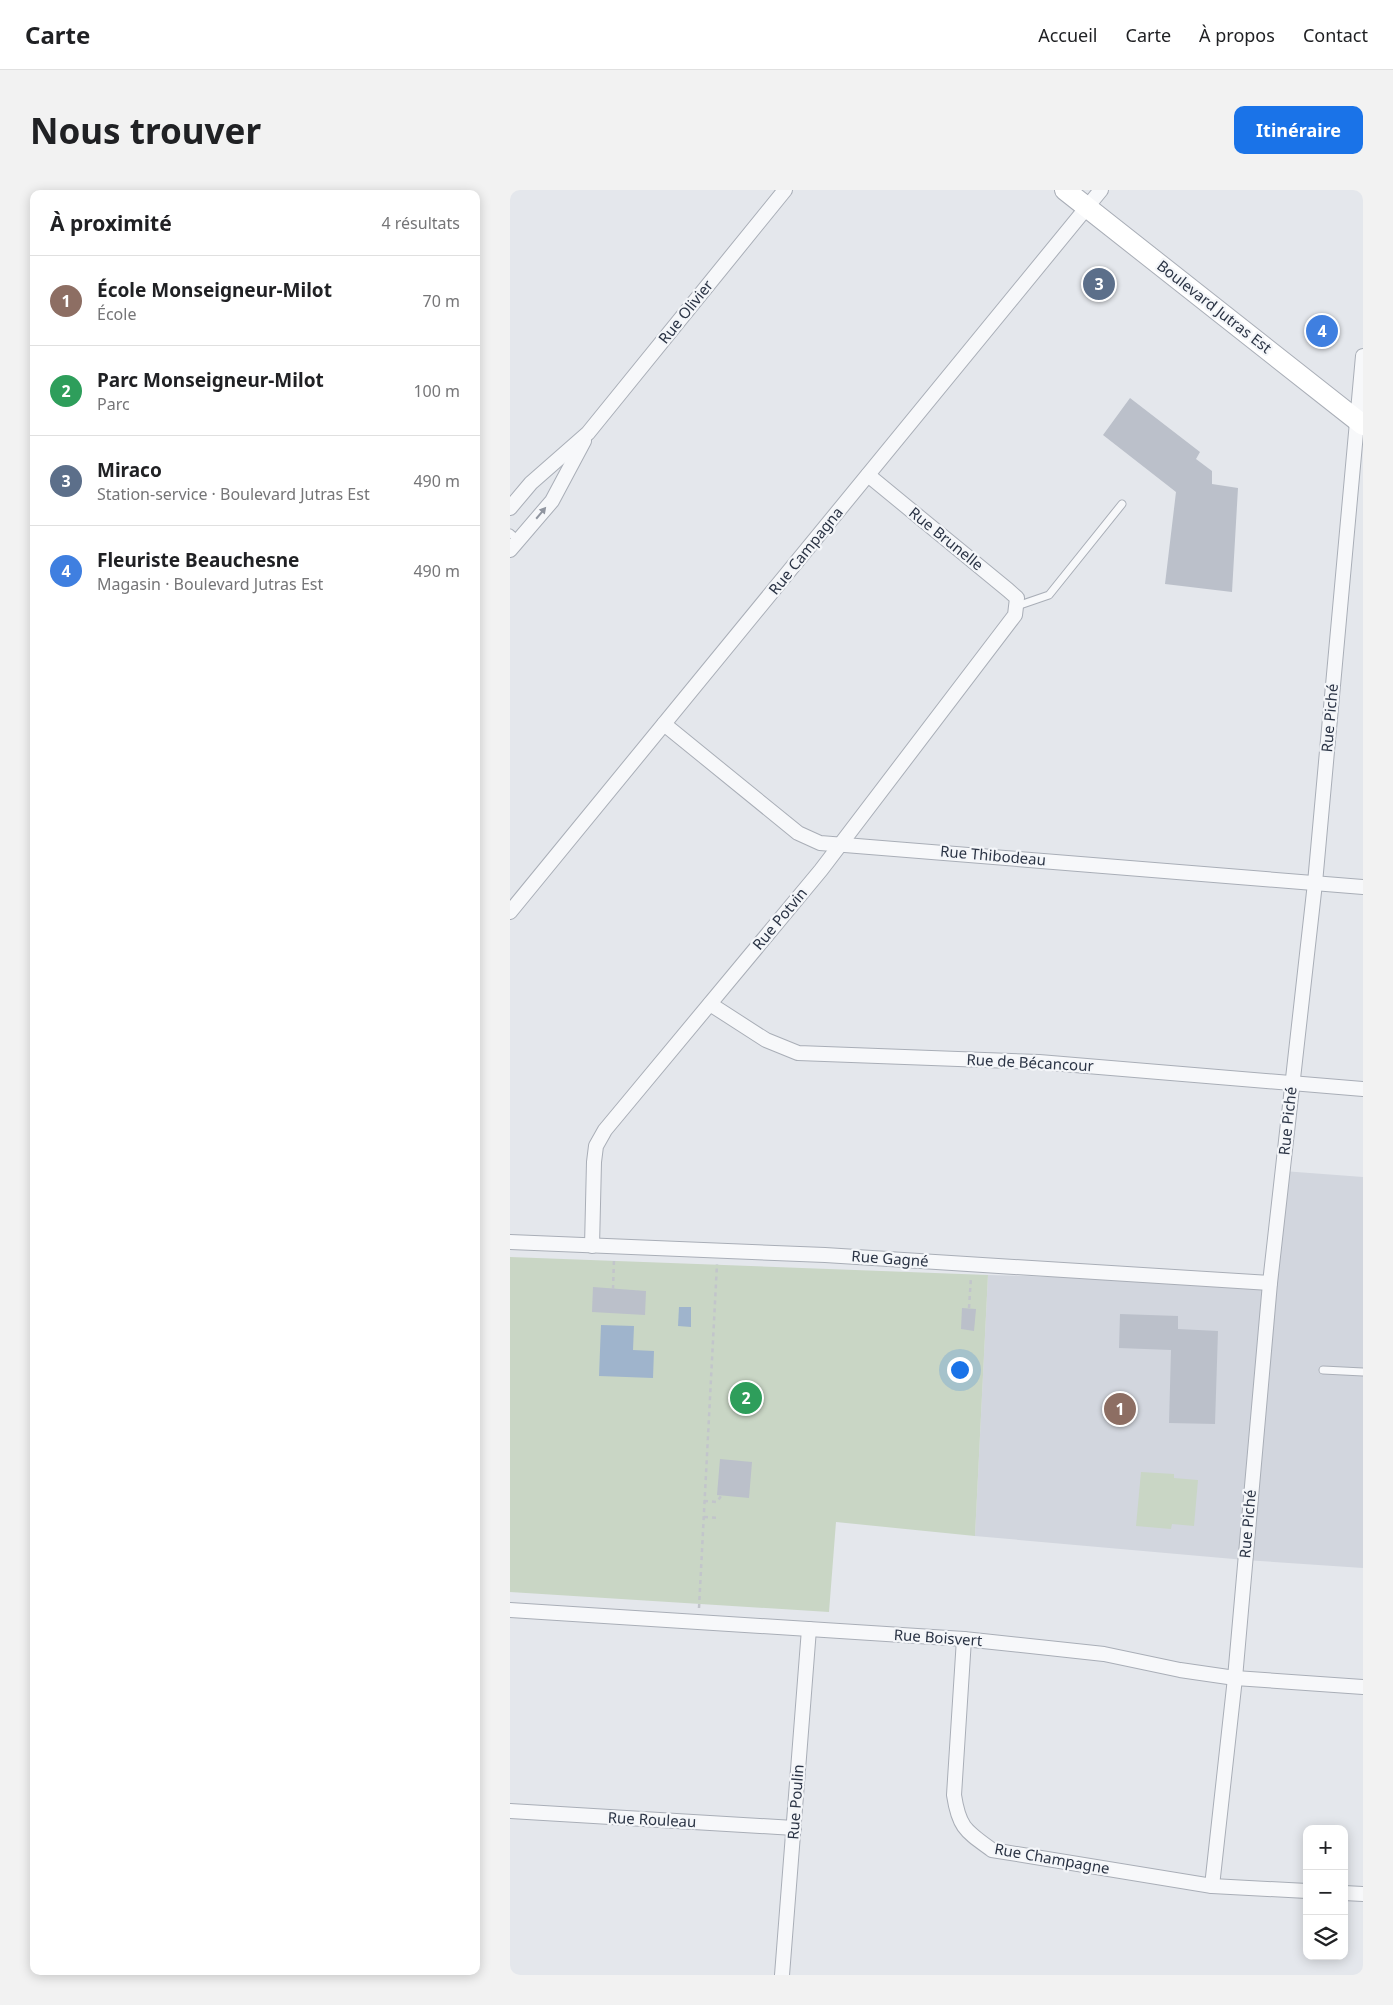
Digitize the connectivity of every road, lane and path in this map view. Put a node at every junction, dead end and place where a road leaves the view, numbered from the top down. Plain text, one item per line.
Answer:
1 (785, 190) edge
2 (1065, 190) edge
3 (1101, 190) edge
4 (1087, 207) junction
5 (1363, 356) edge
6 (1360, 422) edge
7 (588, 433) junction
8 (868, 475) junction
9 (1122, 504) dead end
10 (510, 508) edge
11 (513, 541) edge
12 (1017, 606) junction
13 (664, 724) junction
14 (841, 844) junction
15 (1315, 883) junction
16 (1363, 887) edge
17 (510, 912) edge
18 (710, 1004) junction
19 (1293, 1083) junction
20 (1363, 1089) edge
21 (510, 1242) edge
22 (592, 1246) junction
23 (614, 1246) junction
24 (718, 1250) junction
25 (971, 1264) junction
26 (1270, 1283) junction
27 (613, 1289) dead end
28 (969, 1308) dead end
29 (1322, 1370) dead end
30 (1363, 1372) edge
31 (721, 1496) dead end
32 (704, 1501) junction
33 (704, 1517) junction
34 (720, 1518) dead end
35 (510, 1610) edge
36 (698, 1622) junction
37 (809, 1629) junction
38 (964, 1639) junction
39 (1235, 1678) junction
40 (1363, 1687) edge
41 (510, 1811) edge
42 (794, 1828) junction
43 (1212, 1886) junction
44 (1303, 1891) edge
45 (1348, 1893) edge
46 (1363, 1894) edge
47 (782, 1975) edge

1 - 7 street, Rue Olivier
2 - 4 main road, Boulevard Jutras Est
3 - 4 street, Rue Campagna
4 - 6 main road, Boulevard Jutras Est
4 - 8 street, Rue Campagna
5 - 6 street, Rue Piché
6 - 15 street, Rue Piché
7 - 10 street, Rue Olivier
11 -> 7 street, Rue Olivier
8 - 12 street, Rue Brunelle
8 - 13 street, Rue Campagna
9 - 12 lane
12 - 14 street, Rue Potvin
13 - 14 street, Rue Thibodeau
13 - 17 street, Rue Campagna
14 - 15 street, Rue Thibodeau
14 - 18 street, Rue Potvin
15 - 16 street, Rue Thibodeau
15 - 19 street, Rue Piché
18 - 19 street, Rue de Bécancour
18 - 22 street, Rue Potvin
19 - 20 street, Rue de Bécancour
19 - 26 street, Rue Piché
21 - 22 street, Rue Gagné
22 - 23 street, Rue Gagné
23 - 24 street, Rue Gagné
23 - 27 path
24 - 25 street, Rue Gagné
24 - 32 path
25 - 26 street, Rue Gagné
25 - 28 path
26 - 39 street, Rue Piché
29 - 30 lane
31 - 32 path
32 - 33 path
33 - 34 path
33 - 36 path
35 - 36 street, Rue Boisvert
36 - 37 street, Rue Boisvert
37 - 38 street, Rue Boisvert
37 - 42 street, Rue Poulin
38 - 39 street, Rue Boisvert
38 - 43 street, Rue Champagne
39 - 40 street, Rue Boisvert
39 - 43 street, Rue Piché
41 - 42 street, Rue Rouleau
42 - 47 street, Rue Poulin
43 - 44 street, Rue Champagne
45 - 46 street

